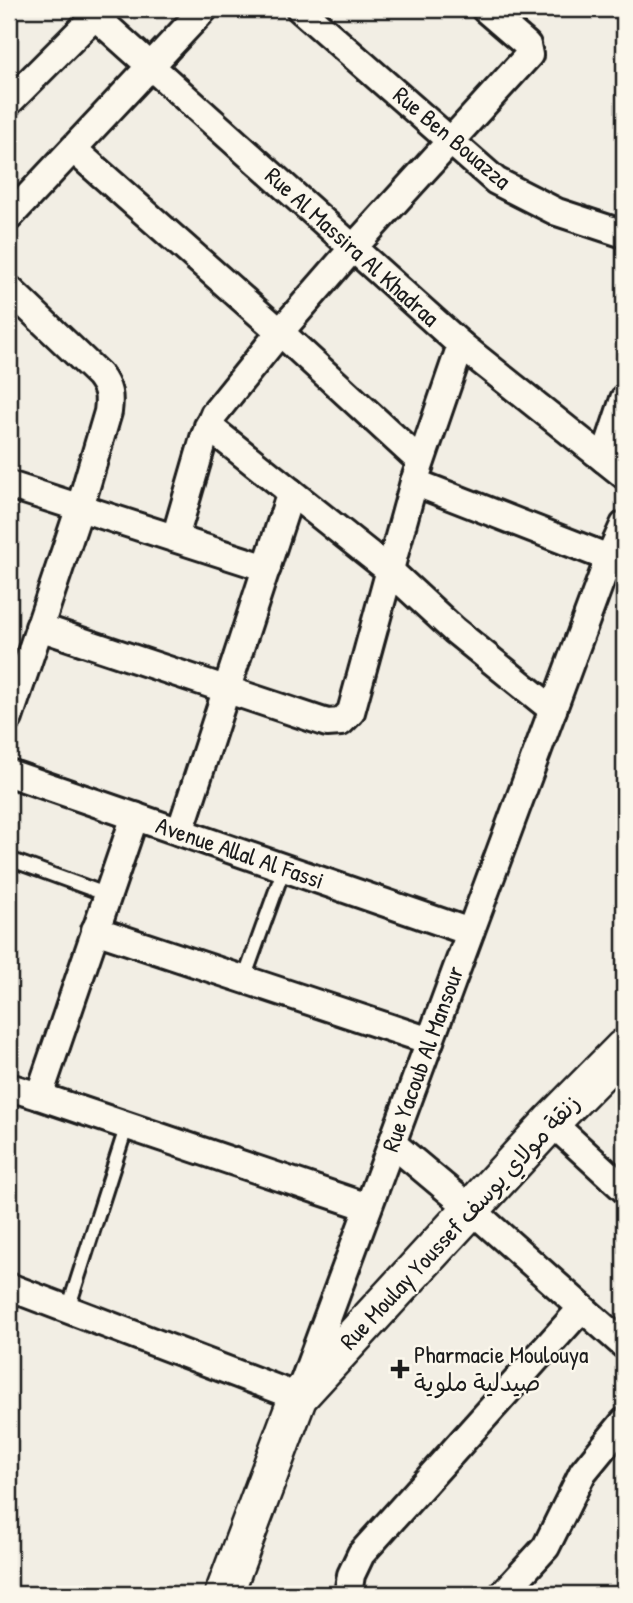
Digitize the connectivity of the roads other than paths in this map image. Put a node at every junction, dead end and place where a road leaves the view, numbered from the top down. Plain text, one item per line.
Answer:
1 (204, 9) edge
2 (300, 9) edge
3 (485, 9) edge
4 (91, 12) edge
5 (150, 66) junction
6 (9, 102) edge
7 (452, 140) junction
8 (73, 149) junction
9 (9, 217) edge
10 (624, 234) edge
11 (353, 248) junction
12 (9, 289) edge
13 (280, 332) junction
14 (461, 345) junction
15 (624, 399) edge
16 (208, 426) junction
17 (614, 467) edge
18 (417, 471) junction
19 (9, 485) edge
20 (291, 492) junction
21 (80, 508) junction
22 (624, 526) edge
23 (175, 538) junction
24 (609, 558) junction
25 (267, 568) junction
26 (389, 570) junction
27 (39, 627) junction
28 (16, 670) edge
29 (227, 689) junction
30 (553, 710) junction
31 (9, 719) edge
32 (9, 773) edge
33 (135, 816) junction
34 (180, 832) junction
35 (9, 859) edge
36 (284, 868) junction
37 (107, 895) junction
38 (95, 930) junction
39 (470, 932) junction
40 (244, 979) junction
41 (430, 1041) junction
42 (624, 1048) edge
43 (9, 1087) edge
44 (38, 1096) junction
45 (551, 1122) junction
46 (127, 1125) junction
47 (392, 1143) junction
48 (624, 1189) edge
49 (368, 1207) junction
50 (472, 1210) junction
51 (9, 1287) edge
52 (582, 1308) junction
53 (68, 1309) junction
54 (624, 1345) edge
55 (298, 1397) junction
56 (624, 1422) edge
57 (224, 1594) edge
58 (348, 1594) edge
59 (503, 1594) edge

1 - 5 street
2 - 7 street, Rue Ben Bouazza
3 - 7 street
4 - 5 street, Rue Al Massira Al Khadraa
4 - 6 street
5 - 8 street
5 - 11 street, Rue Al Massira Al Khadraa
7 - 10 street, Rue Ben Bouazza
7 - 11 street
8 - 9 street
8 - 13 street
11 - 13 street
11 - 14 street, Rue Al Massira Al Khadraa
12 - 21 street
13 - 16 street
13 - 18 street
14 - 17 street, Rue Al Massira Al Khadraa
14 - 18 street
15 - 17 street
16 - 20 street
16 - 23 street
18 - 24 street
18 - 26 street
19 - 21 street
20 - 25 street
20 - 26 street
21 - 23 street
21 - 27 street
22 - 24 street, Rue Yacoub Al Mansour
23 - 25 street
24 - 30 street, Rue Yacoub Al Mansour
25 - 29 street
26 - 29 street
26 - 30 street
27 - 28 street
27 - 29 street
28 - 31 street
29 - 34 street
30 - 39 street, Rue Yacoub Al Mansour
32 - 33 street, Avenue Allal Al Fassi
33 - 34 street, Avenue Allal Al Fassi
33 - 37 street
34 - 36 street, Avenue Allal Al Fassi
35 - 37 lane
36 - 39 street, Avenue Allal Al Fassi
36 - 40 lane
37 - 38 street
38 - 40 street
38 - 44 street
39 - 41 street, Rue Yacoub Al Mansour
40 - 41 street
41 - 47 street, Rue Yacoub Al Mansour
42 - 45 street, Rue Moulay Youssef زنقة مولاي يوسف
43 - 44 street
44 - 46 street
45 - 48 street
45 - 50 street, Rue Moulay Youssef زنقة مولاي يوسف
46 - 49 street
46 - 53 lane
47 - 49 street, Rue Yacoub Al Mansour
47 - 50 street
49 - 55 street, Rue Yacoub Al Mansour
50 - 52 street
50 - 55 street, Rue Moulay Youssef زنقة مولاي يوسف
51 - 53 street
52 - 54 street
52 - 58 street
53 - 55 street
55 - 57 street, Rue Yacoub Al Mansour
56 - 59 street

